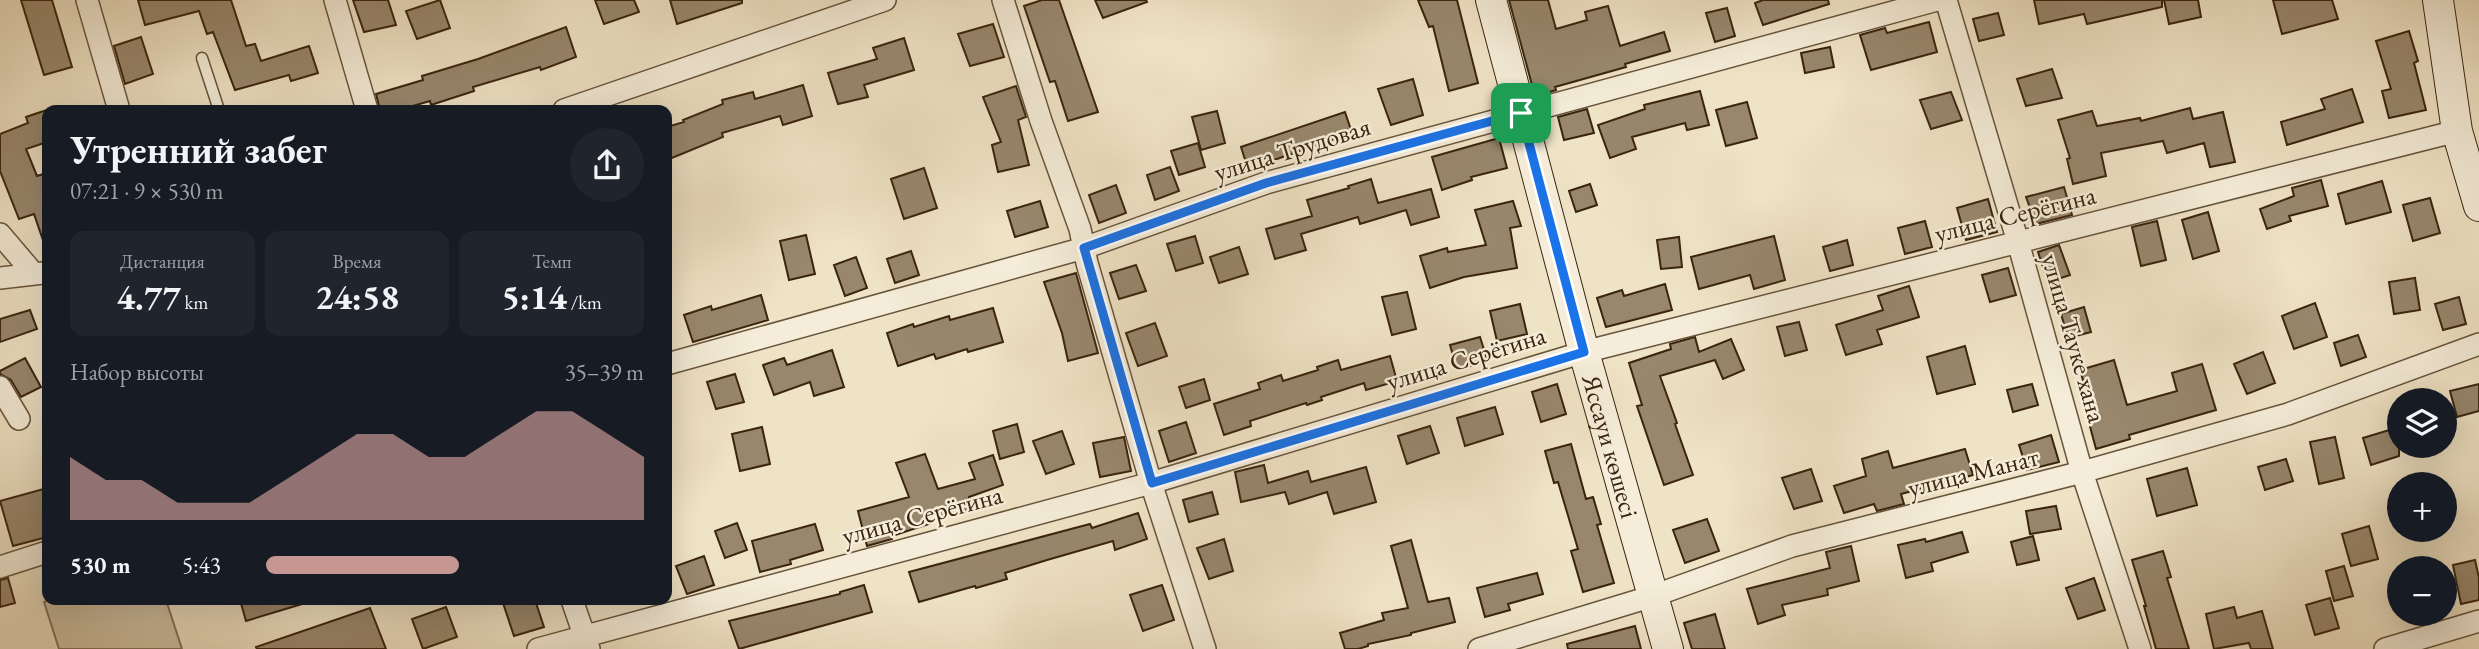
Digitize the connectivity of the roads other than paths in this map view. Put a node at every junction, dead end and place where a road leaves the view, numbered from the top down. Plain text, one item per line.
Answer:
1 (87, 0) edge
2 (335, 0) edge
3 (885, 0) edge
4 (1003, 0) edge
5 (1491, 0) edge
6 (1937, 0) edge
7 (1946, 0) edge
8 (2438, 0) edge
9 (850, 5) edge
10 (202, 58) dead end
11 (118, 105) edge
12 (217, 105) edge
13 (366, 105) edge
14 (578, 105) edge
15 (1521, 113) junction
16 (2457, 131) junction
17 (2479, 206) edge
18 (0, 234) edge
19 (2018, 242) junction
20 (1084, 248) junction
21 (41, 273) edge
22 (0, 278) edge
23 (2479, 344) edge
24 (1584, 352) junction
25 (672, 363) edge
26 (0, 387) edge
27 (19, 419) dead end
28 (2082, 472) junction
29 (1152, 483) junction
30 (42, 554) edge
31 (0, 567) edge
32 (1653, 596) junction
33 (574, 605) edge
34 (2479, 621) edge
35 (586, 642) edge
36 (538, 649) edge
37 (1205, 649) edge
38 (1479, 649) edge
39 (1668, 649) edge
40 (2140, 649) edge
41 (2385, 649) edge

1 - 11 street
2 - 13 street
3 - 9 street
4 - 20 street
5 - 15 main road, Яссауи көшесі
6 - 15 street, улица Трудовая
7 - 19 street, улица Тауке хана
8 - 16 main road
9 - 14 street
10 - 12 lane
15 - 20 street, улица Трудовая
15 - 24 main road, Яссауи көшесі
16 - 17 main road
16 - 19 street, улица Серёгина
18 - 21 street
19 - 24 street, улица Серёгина
19 - 28 street, улица Тауке хана
20 - 25 street, улица Трудовая
20 - 29 street
21 - 22 street
23 - 28 street, улица Манат
24 - 29 street, улица Серёгина
24 - 32 main road, Яссауи көшесі
26 - 27 street
28 - 32 street, улица Манат
28 - 40 street, улица Тауке хана
29 - 35 street, улица Серёгина
29 - 37 street
30 - 31 street
32 - 38 street, улица Манат
32 - 39 main road, Яссауи көшесі
33 - 35 street
34 - 41 street
35 - 36 street, улица Серёгина

